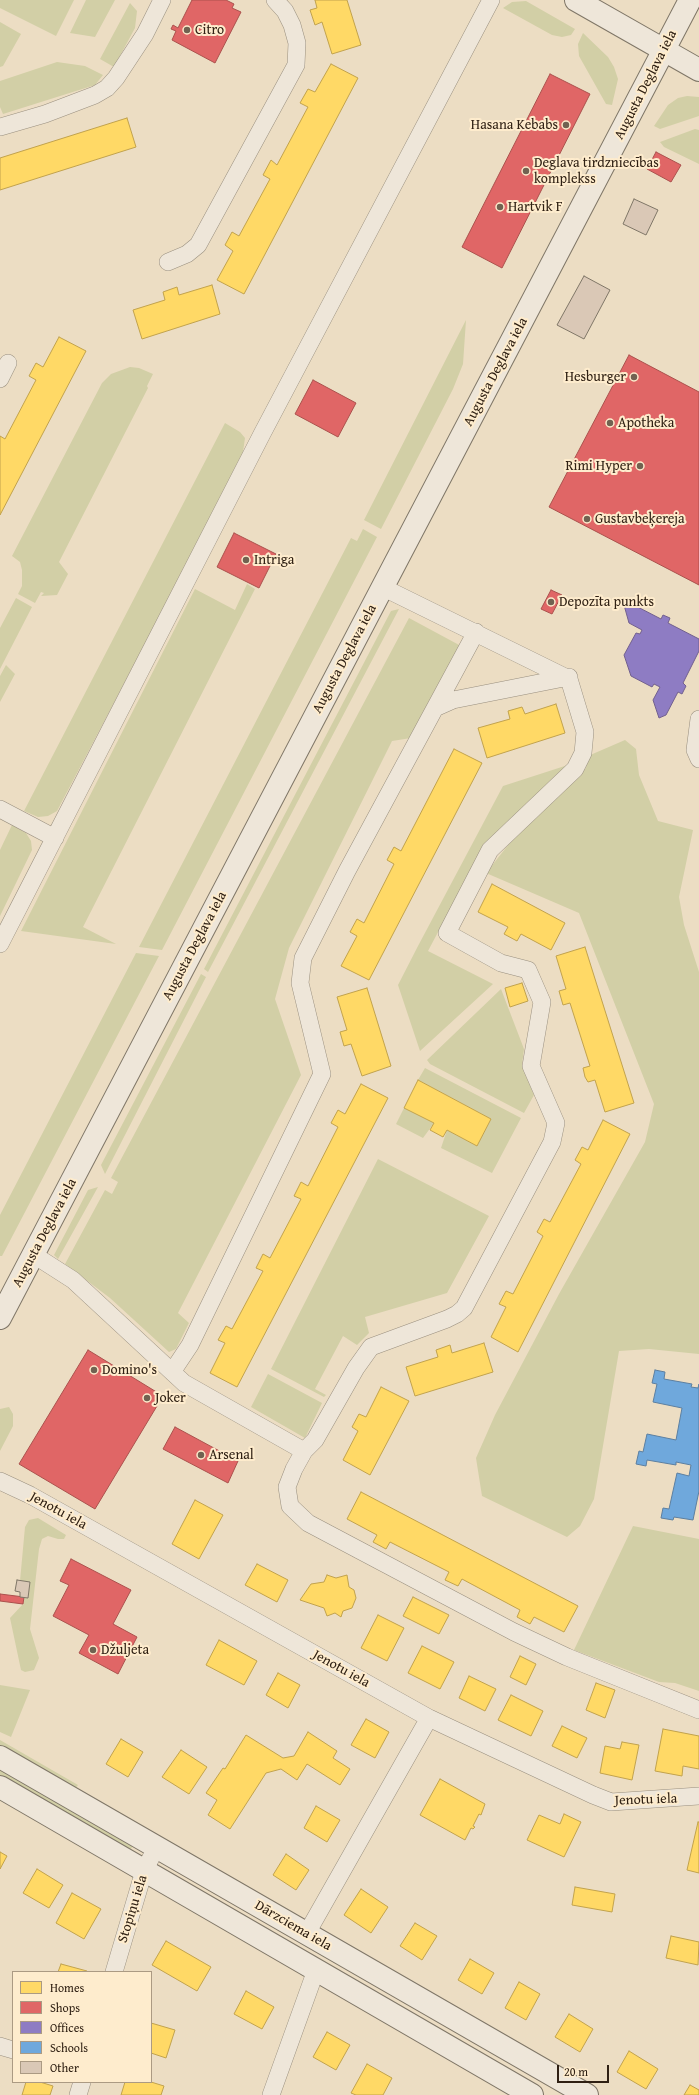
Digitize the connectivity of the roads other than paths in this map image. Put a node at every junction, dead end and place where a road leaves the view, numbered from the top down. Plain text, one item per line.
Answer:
1 (275, 0) edge
2 (491, 0) edge
3 (576, 0) edge
4 (690, 0) edge
5 (155, 2) edge
6 (664, 50) junction
7 (699, 70) edge
8 (0, 128) edge
9 (168, 262) dead end
10 (8, 363) dead end
11 (0, 379) edge
12 (382, 587) junction
13 (476, 632) junction
14 (569, 677) junction
15 (435, 708) junction
16 (699, 719) edge
17 (699, 759) edge
18 (0, 809) edge
19 (55, 838) junction
20 (0, 944) edge
21 (34, 1255) junction
22 (0, 1318) edge
23 (172, 1372) junction
24 (304, 1451) junction
25 (0, 1481) edge
26 (699, 1710) edge
27 (429, 1718) junction
28 (0, 1757) edge
29 (0, 1787) edge
30 (699, 1796) edge
31 (156, 1848) junction
32 (144, 1871) junction
33 (307, 1933) junction
34 (316, 1970) junction
35 (114, 1971) edge
36 (0, 2046) edge
37 (12, 2050) edge
38 (82, 2083) edge
39 (78, 2095) edge
40 (270, 2095) edge
41 (532, 2095) edge
42 (587, 2095) edge

1 - 9 street
2 - 19 street
3 - 6 main road
4 - 6 main road, Augusta Deglava iela
5 - 8 street
6 - 7 main road
6 - 12 main road, Augusta Deglava iela
10 - 11 street
12 - 13 street
12 - 21 main road, Augusta Deglava iela
13 - 14 street
13 - 15 street
14 - 15 street
14 - 24 street
15 - 23 street
16 - 17 street
18 - 19 street
19 - 20 street
21 - 22 main road, Augusta Deglava iela
21 - 23 street
23 - 24 street
24 - 26 street
25 - 27 street, Jenotu iela
27 - 30 street, Jenotu iela
27 - 33 street
28 - 31 main road, Dārzciema iela
29 - 32 main road, Dārzciema iela
31 - 32 street, Stopiņu iela
31 - 33 main road, Dārzciema iela
32 - 34 main road, Dārzciema iela
32 - 35 street, Stopiņu iela
33 - 42 main road, Dārzciema iela
34 - 40 street
34 - 41 main road, Dārzciema iela
36 - 37 street
38 - 39 street

